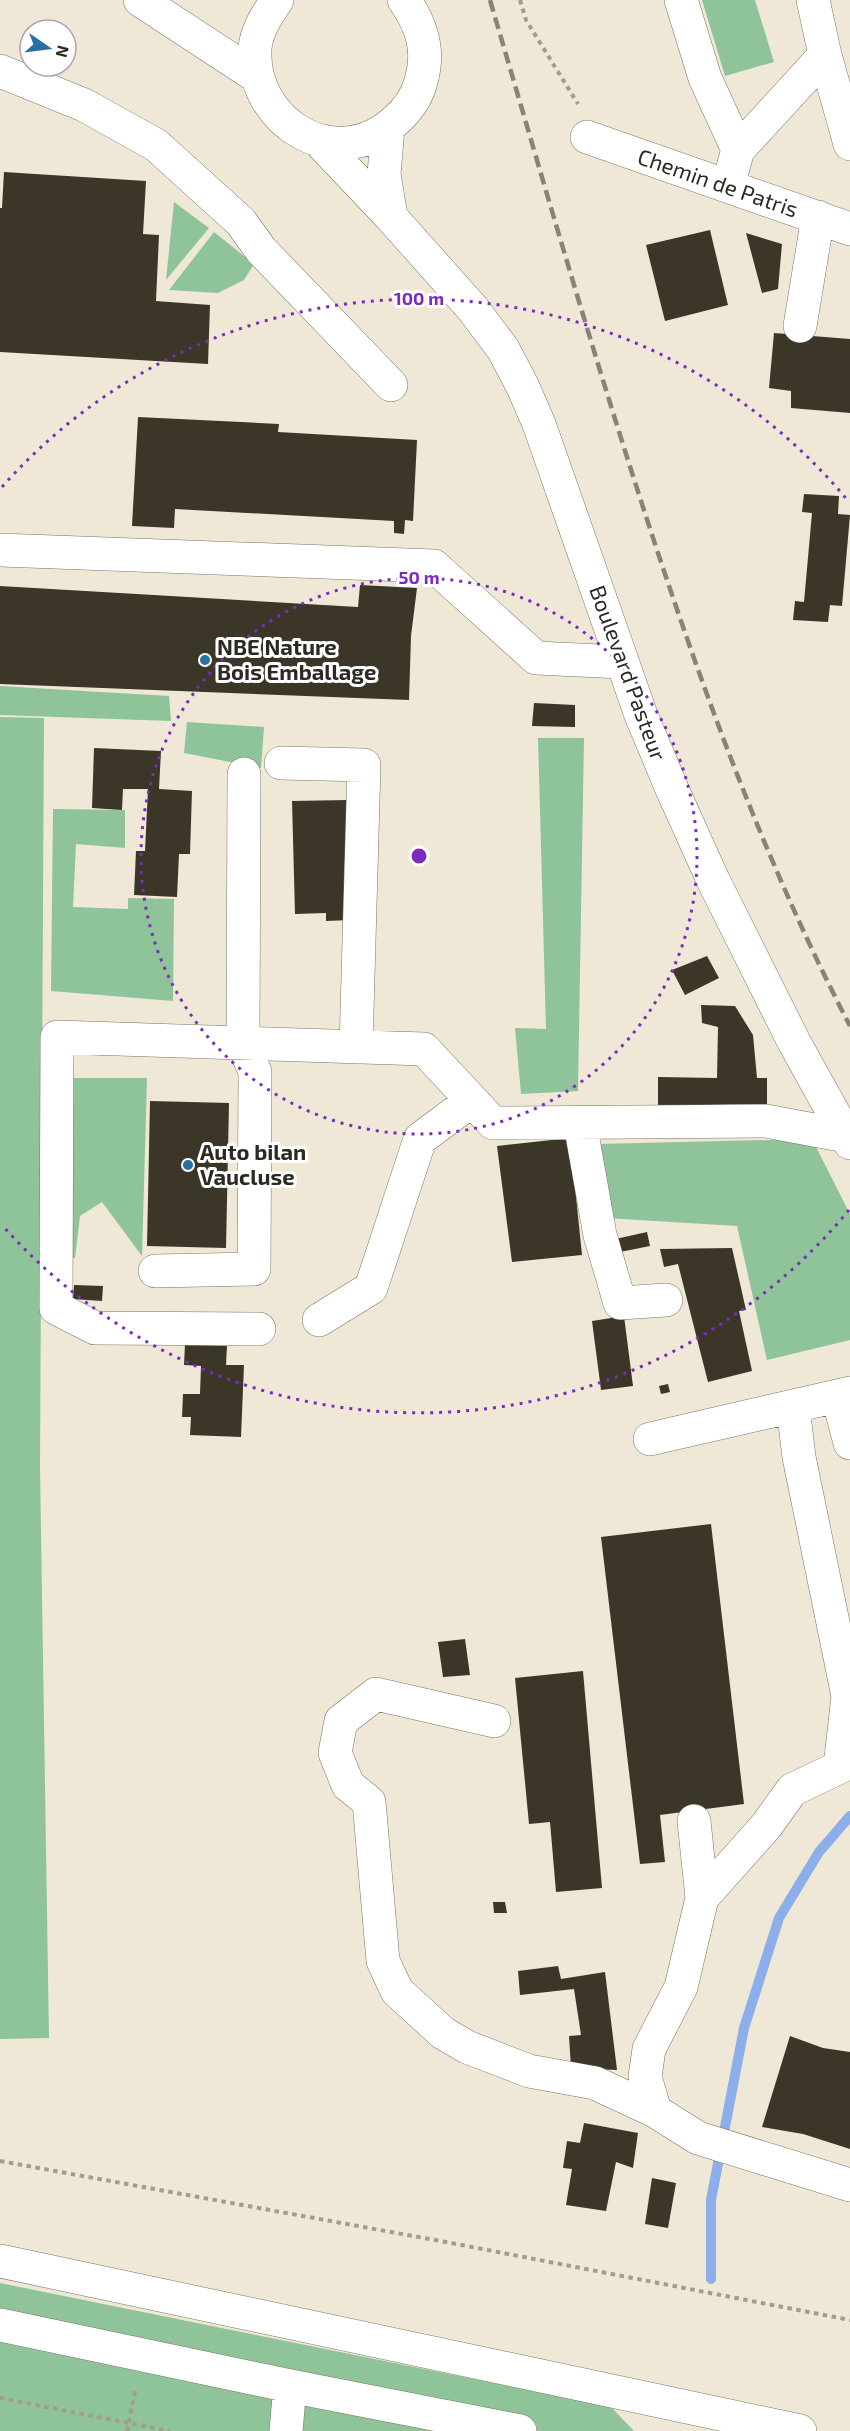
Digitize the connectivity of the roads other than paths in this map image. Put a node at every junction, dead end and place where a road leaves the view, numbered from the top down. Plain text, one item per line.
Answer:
1 (140, 0) edge
2 (277, 0) edge
3 (404, 0) edge
4 (681, 0) edge
5 (813, 0) edge
6 (825, 55) junction
7 (0, 71) edge
8 (256, 76) junction
9 (387, 128) junction
10 (587, 137) road end
11 (318, 140) junction
12 (850, 144) edge
13 (738, 150) junction
14 (728, 185) junction
15 (391, 216) junction
16 (818, 217) junction
17 (850, 228) edge
18 (800, 326) dead end
19 (391, 385) dead end
20 (0, 550) edge
21 (622, 662) junction
22 (281, 763) dead end
23 (244, 774) dead end
24 (243, 1043) junction
25 (356, 1047) junction
26 (471, 1101) junction
27 (580, 1123) junction
28 (848, 1139) edge
29 (155, 1271) dead end
30 (666, 1300) dead end
31 (319, 1320) dead end
32 (259, 1329) dead end
33 (844, 1395) edge
34 (793, 1407) junction
35 (650, 1439) dead end
36 (850, 1443) edge
37 (494, 1721) dead end
38 (694, 1821) dead end
39 (702, 1898) junction
40 (656, 2111) junction
41 (850, 2185) edge
42 (0, 2261) edge
43 (0, 2325) edge
44 (290, 2386) junction
45 (286, 2431) edge
46 (520, 2431) edge
47 (800, 2431) edge

1 - 8 street
2 - 8 street
3 - 9 street
4 - 13 street
5 - 6 street
6 - 12 street
6 - 13 street
7 - 19 street
8 - 11 street
9 - 11 street
9 - 15 street
10 - 14 street, Chemin de Patris
11 - 15 street, Boulevard Pasteur
13 - 14 street
14 - 16 street, Chemin de Patris
15 - 21 street, Boulevard Pasteur
16 - 17 street, Chemin de Patris
16 - 18 street
20 - 21 street
21 - 28 street, Boulevard Pasteur
22 - 25 street
23 - 24 street
24 - 25 street
24 - 29 street
24 - 32 street
25 - 26 street
26 - 27 street
26 - 31 street
27 - 28 street
27 - 30 street
33 - 34 street
33 - 36 street
34 - 35 street
34 - 39 street
37 - 40 street
38 - 39 street
39 - 40 street
40 - 41 street
42 - 47 street
43 - 44 street
44 - 45 street
44 - 46 street

